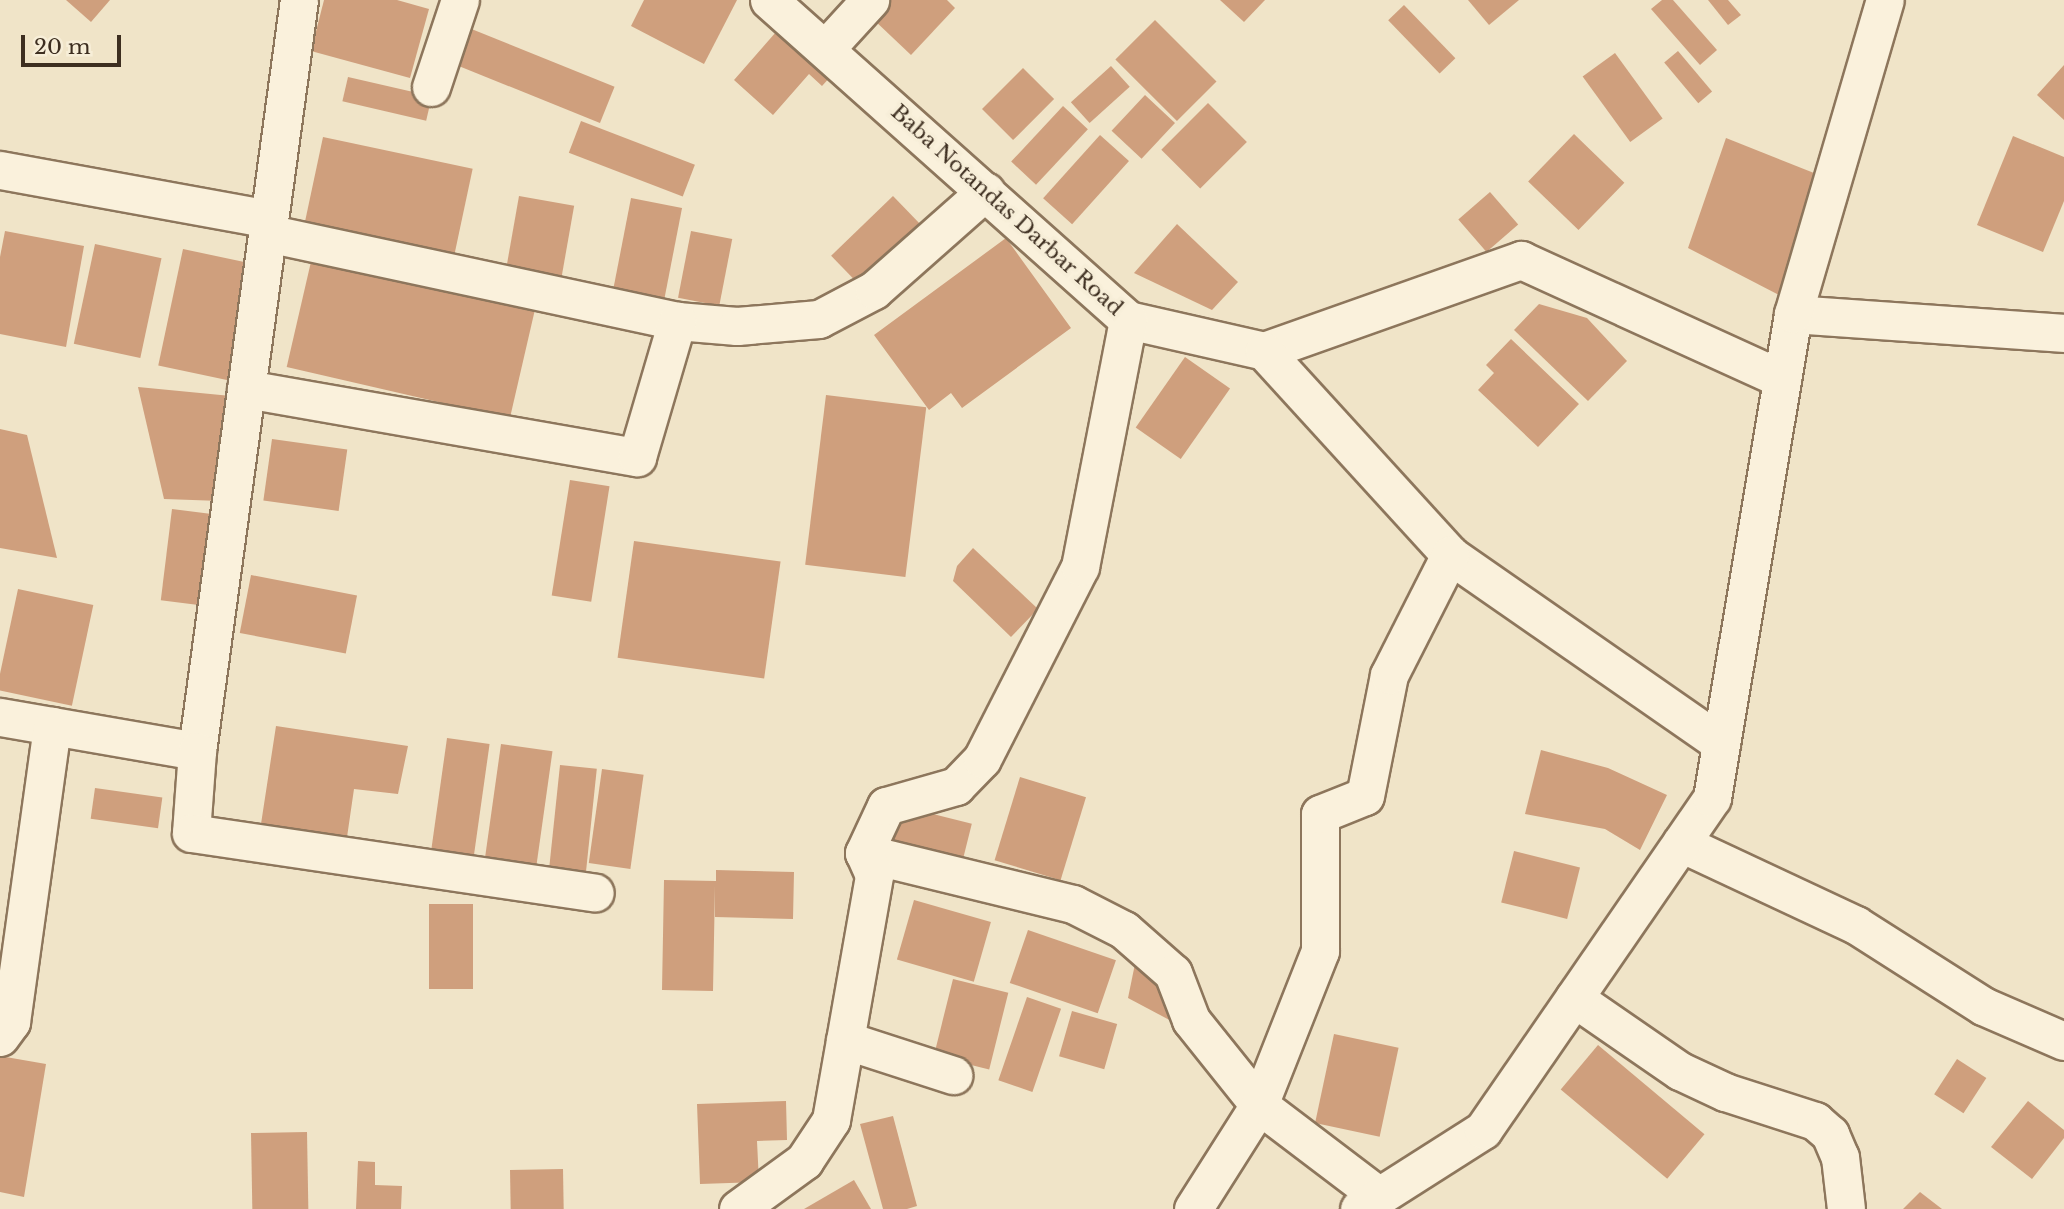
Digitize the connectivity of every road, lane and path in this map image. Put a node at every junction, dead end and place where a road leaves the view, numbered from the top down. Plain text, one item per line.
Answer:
1 (299, 0) edge
2 (460, 0) edge
3 (769, 0) edge
4 (870, 0) edge
5 (1885, 0) edge
6 (827, 47) junction
7 (431, 87) dead end
8 (0, 170) edge
9 (986, 191) junction
10 (268, 226) junction
11 (1793, 314) junction
12 (1128, 320) junction
13 (677, 321) junction
14 (2064, 333) edge
15 (1264, 351) junction
16 (1782, 379) junction
17 (246, 389) junction
18 (1450, 555) junction
19 (0, 717) edge
20 (52, 726) junction
21 (1721, 743) junction
22 (197, 751) junction
23 (1681, 843) junction
24 (864, 853) junction
25 (595, 893) dead end
26 (1574, 998) junction
27 (0, 1037) edge
28 (845, 1040) junction
29 (2064, 1041) edge
30 (953, 1074) dead end
31 (1259, 1105) junction
32 (1369, 1203) edge
33 (738, 1209) edge
34 (1193, 1209) edge
35 (1846, 1209) edge

1 - 10 street
2 - 7 street
3 - 6 street, Baba Notandas Darbar Road
4 - 6 street
5 - 11 street
6 - 9 street, Baba Notandas Darbar Road
8 - 10 street
9 - 12 street, Baba Notandas Darbar Road
9 - 13 street
10 - 13 street
10 - 17 street
11 - 14 street
11 - 16 street
12 - 15 street, Baba Notandas Darbar Road
12 - 24 street
13 - 17 street
15 - 16 street
15 - 18 street
16 - 21 street
17 - 22 street
18 - 21 street
18 - 31 street
19 - 20 street
20 - 22 street
20 - 27 street
21 - 23 street
22 - 25 street
23 - 26 street
23 - 29 street
24 - 28 street
24 - 31 street
26 - 32 street
26 - 35 street
28 - 30 street
28 - 33 street
31 - 32 street
31 - 34 street

